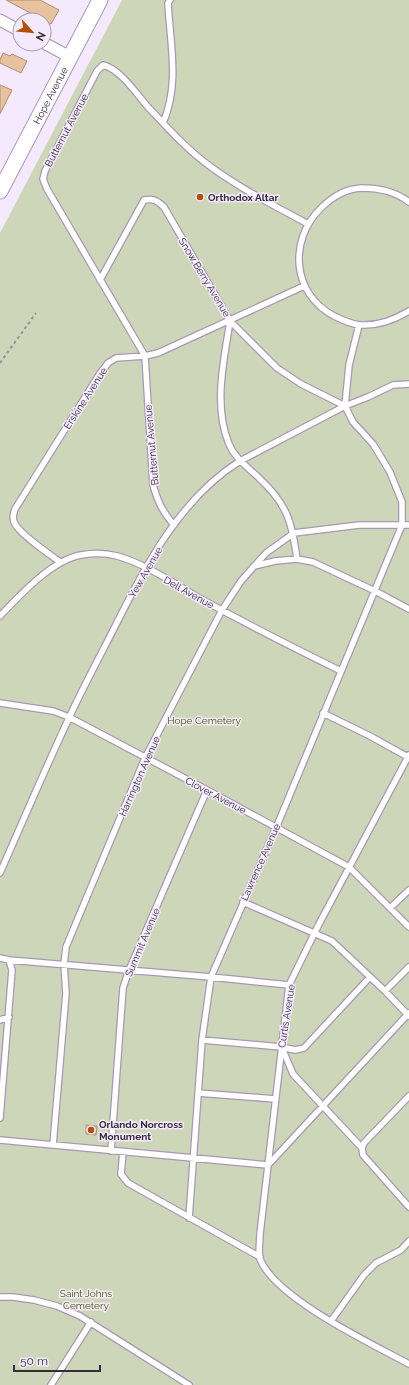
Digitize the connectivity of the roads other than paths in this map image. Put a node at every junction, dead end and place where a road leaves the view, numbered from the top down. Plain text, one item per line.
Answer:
1 (100, 0) edge
2 (170, 0) edge
3 (0, 20) edge
4 (12, 27) edge
5 (52, 47) edge
6 (70, 57) junction
7 (163, 123) junction
8 (0, 192) edge
9 (409, 202) edge
10 (308, 224) junction
11 (100, 280) junction
12 (304, 286) junction
13 (409, 311) edge
14 (230, 321) junction
15 (359, 325) junction
16 (144, 356) junction
17 (409, 384) edge
18 (345, 406) junction
19 (240, 461) junction
20 (174, 525) junction
21 (402, 525) junction
22 (409, 525) edge
23 (294, 533) junction
24 (297, 559) junction
25 (60, 562) junction
26 (254, 566) junction
27 (145, 568) junction
28 (375, 591) junction
29 (409, 609) edge
30 (222, 610) junction
31 (0, 616) edge
32 (341, 671) junction
33 (0, 703) edge
34 (323, 713) junction
35 (69, 717) junction
36 (408, 756) edge
37 (145, 758) junction
38 (207, 790) junction
39 (276, 828) junction
40 (350, 867) junction
41 (0, 873) edge
42 (409, 890) edge
43 (243, 902) junction
44 (390, 908) junction
45 (409, 927) edge
46 (315, 933) junction
47 (0, 958) edge
48 (9, 960) junction
49 (64, 965) junction
50 (409, 967) edge
51 (129, 970) junction
52 (211, 977) junction
53 (370, 977) junction
54 (289, 985) junction
55 (385, 991) junction
56 (408, 1014) edge
57 (9, 1017) junction
58 (0, 1020) edge
59 (202, 1040) junction
60 (281, 1047) junction
61 (198, 1093) junction
62 (409, 1096) edge
63 (275, 1099) junction
64 (322, 1105) junction
65 (0, 1118) edge
66 (0, 1140) edge
67 (53, 1145) junction
68 (362, 1148) junction
69 (111, 1151) junction
70 (123, 1152) junction
71 (193, 1158) junction
72 (268, 1165) junction
73 (409, 1207) edge
74 (189, 1218) junction
75 (409, 1241) edge
76 (260, 1258) junction
77 (0, 1297) edge
78 (331, 1321) junction
79 (91, 1322) junction
80 (409, 1364) edge
81 (51, 1385) edge
82 (189, 1385) edge

1 - 6 main road, Hope Avenue
2 - 7 lane
3 - 4 street
5 - 6 street
6 - 8 main road, Hope Avenue
7 - 10 lane, Butternut Avenue
7 - 11 lane, Butternut Avenue
9 - 10 lane
10 - 12 lane
11 - 14 lane, Snow Berry Avenue
11 - 16 lane, Butternut Avenue
12 - 14 lane, Erskine Avenue
12 - 15 lane
13 - 15 lane
14 - 16 lane, Erskine Avenue
14 - 18 lane, Snow Berry Avenue
14 - 19 lane
15 - 18 lane
16 - 20 lane, Butternut Avenue
16 - 25 lane, Erskine Avenue
17 - 18 lane, Yew Avenue
18 - 19 lane, Yew Avenue
18 - 21 lane
19 - 20 lane, Yew Avenue
19 - 23 lane
20 - 27 lane, Yew Avenue
21 - 22 lane, Harrington Avenue
21 - 23 lane, Harrington Avenue
21 - 28 lane, Lawrence Avenue
23 - 24 lane
23 - 26 lane, Harrington Avenue
24 - 26 lane
24 - 28 lane
25 - 27 lane, Dell Avenue
25 - 31 lane, Dell Avenue
26 - 30 lane, Harrington Avenue
27 - 30 lane, Dell Avenue
27 - 35 lane, Yew Avenue
28 - 29 lane
28 - 32 lane, Lawrence Avenue
30 - 32 lane, Dell Avenue
30 - 37 lane, Harrington Avenue
32 - 34 lane, Lawrence Avenue
33 - 35 lane, Clover Avenue
34 - 36 lane
34 - 39 lane, Lawrence Avenue
35 - 37 lane, Clover Avenue
35 - 41 lane, Yew Avenue
36 - 40 lane, Curtis Avenue
37 - 38 lane, Clover Avenue
37 - 49 lane, Harrington Avenue
38 - 39 lane, Clover Avenue
38 - 51 lane, Summit Avenue
39 - 40 lane, Clover Avenue
39 - 43 lane, Lawrence Avenue
40 - 44 lane, Clover Avenue
40 - 46 lane, Curtis Avenue
42 - 44 lane
43 - 46 lane
43 - 52 lane, Lawrence Avenue
44 - 45 lane, Clover Avenue
46 - 53 lane
46 - 54 lane, Curtis Avenue
47 - 48 lane
48 - 49 lane
48 - 57 lane
49 - 51 lane
49 - 67 lane, Harrington Avenue
50 - 55 lane
51 - 52 lane
51 - 69 lane, Summit Avenue
52 - 54 lane
52 - 59 lane, Lawrence Avenue
53 - 55 lane
53 - 60 lane
54 - 60 lane, Curtis Avenue
55 - 56 lane
56 - 64 lane
57 - 58 lane
57 - 65 lane
59 - 60 lane
59 - 61 lane, Lawrence Avenue
60 - 63 lane, Curtis Avenue
60 - 64 lane
61 - 63 lane
61 - 71 lane, Lawrence Avenue
62 - 68 lane
63 - 72 lane, Curtis Avenue
64 - 68 lane
64 - 72 lane
66 - 67 lane
67 - 69 lane
68 - 73 lane
69 - 70 lane
70 - 71 lane
70 - 74 lane
71 - 72 lane
71 - 74 lane, Lawrence Avenue
72 - 76 lane, Curtis Avenue
74 - 76 lane
75 - 78 lane
76 - 78 lane
77 - 79 lane
78 - 80 lane
79 - 81 lane
79 - 82 lane

